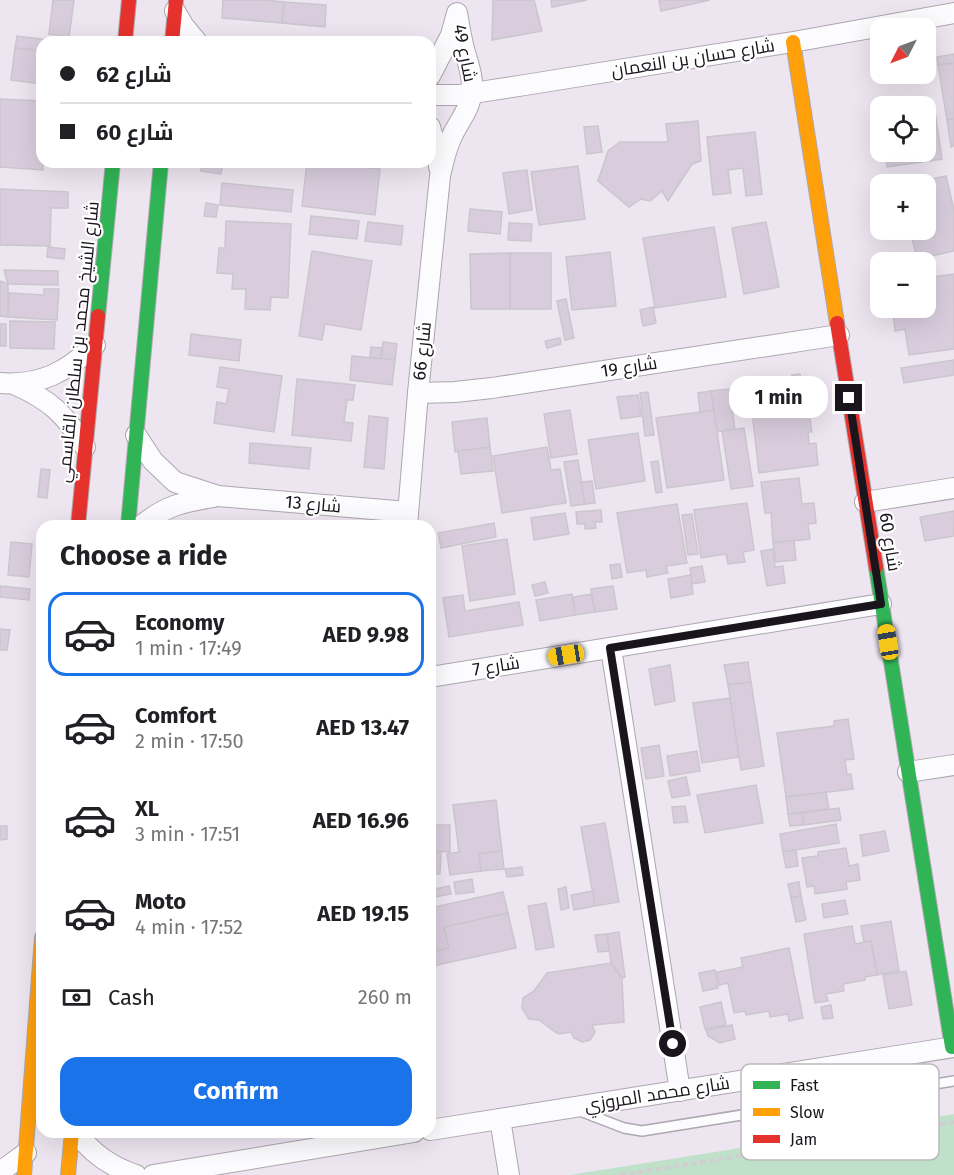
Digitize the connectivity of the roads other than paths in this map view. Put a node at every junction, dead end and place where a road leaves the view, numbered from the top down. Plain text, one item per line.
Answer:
1 (129, 0) edge
2 (176, 5) edge
3 (457, 7) edge
4 (954, 13) edge
5 (126, 36) edge
6 (173, 36) edge
7 (192, 36) edge
8 (793, 42) junction
9 (436, 64) edge
10 (472, 93) junction
11 (436, 95) edge
12 (436, 148) edge
13 (112, 168) edge
14 (160, 168) edge
15 (440, 176) junction
16 (839, 335) junction
17 (95, 345) junction
18 (8, 384) edge
19 (418, 393) junction
20 (136, 435) junction
21 (85, 447) junction
22 (954, 488) edge
23 (218, 496) junction
24 (865, 502) junction
25 (407, 519) edge
26 (79, 520) edge
27 (129, 520) edge
28 (149, 520) edge
29 (881, 604) junction
30 (610, 648) junction
31 (436, 676) edge
32 (954, 765) edge
33 (908, 772) junction
34 (36, 1018) edge
35 (953, 1047) edge
36 (848, 1064) edge
37 (741, 1081) edge
38 (954, 1082) edge
39 (939, 1084) edge
40 (680, 1091) junction
41 (572, 1108) junction
42 (741, 1115) edge
43 (500, 1119) junction
44 (436, 1129) edge
45 (73, 1138) edge
46 (79, 1138) edge
47 (370, 1138) edge
48 (26, 1154) junction
49 (209, 1170) edge
50 (0, 1172) edge
51 (24, 1175) edge
52 (68, 1175) edge
53 (136, 1175) edge
54 (153, 1175) edge
55 (508, 1175) edge

1 - 5 main road
2 - 6 main road
2 - 7 street
3 - 9 street, شارع 49
3 - 10 street, شارع 49
4 - 8 street, شارع حسان بن النعمان
8 - 10 street, شارع حسان بن النعمان
8 - 16 main road, شارع 60
10 - 11 street, شارع حسان بن النعمان
10 - 15 street, شارع 66
12 - 15 street, شارع 66
13 - 17 main road, شارع الشيخ محمد بن سلطان القاسمي
14 - 20 main road
15 - 19 street, شارع 66
16 - 19 street, شارع 19
16 - 24 main road, شارع 60
17 - 18 street
17 - 21 main road, شارع الشيخ محمد بن سلطان القاسمي
18 - 21 street
19 - 25 street, شارع 66
20 - 23 street, شارع 13
20 - 27 main road
21 - 26 main road, شارع الشيخ محمد بن سلطان القاسمي
22 - 24 street
23 - 25 street, شارع 13
23 - 28 street, شارع 13
24 - 29 main road, شارع 60
29 - 30 street, شارع 7
29 - 33 main road, شارع 60
30 - 31 street, شارع 7
30 - 40 street
32 - 33 street
33 - 35 main road, شارع 60
34 - 48 main road
35 - 36 street, شارع محمد المروزي
37 - 40 street, شارع محمد المروزي
38 - 39 lane
40 - 41 street, شارع محمد المروزي
41 - 42 lane
41 - 43 street, شارع محمد المروزي
43 - 44 street, شارع محمد المروزي
43 - 55 street
45 - 52 main road
46 - 53 street
47 - 49 street
48 - 50 street
48 - 51 main road
49 - 54 street

